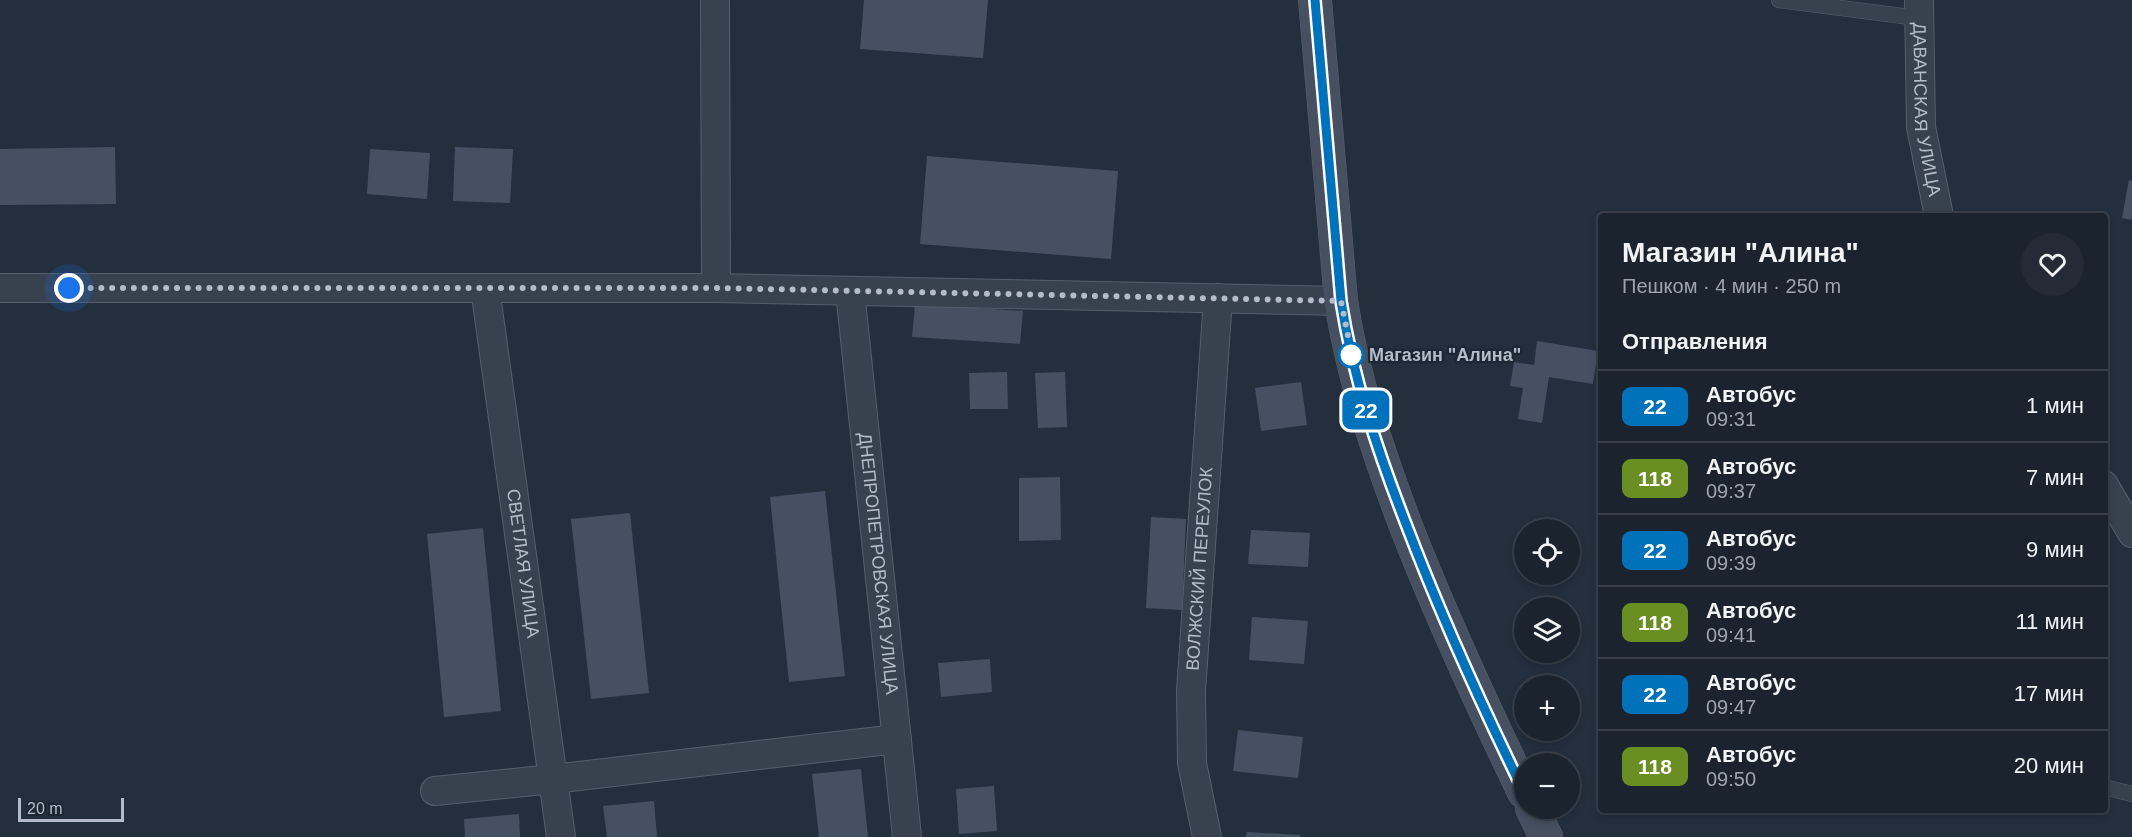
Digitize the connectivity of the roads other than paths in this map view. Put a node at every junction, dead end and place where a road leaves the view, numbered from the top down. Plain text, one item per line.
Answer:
1 (715, 0) edge
2 (1315, 0) edge
3 (1779, 0) edge
4 (1919, 9) edge
5 (1938, 213) edge
6 (0, 288) edge
7 (485, 288) junction
8 (716, 288) junction
9 (850, 291) junction
10 (1218, 298) junction
11 (1341, 301) junction
12 (2108, 492) edge
13 (2132, 533) edge
14 (897, 739) junction
15 (1514, 772) edge
16 (553, 779) junction
17 (2108, 788) edge
18 (435, 791) dead end
19 (2132, 794) edge
20 (1537, 819) edge
21 (561, 837) edge
22 (907, 837) edge
23 (1207, 837) edge
24 (1546, 837) edge

1 - 8 street
2 - 11 street
3 - 4 lane
4 - 5 street, ДАВАНСКАЯ УЛИЦА
6 - 7 street
7 - 8 street
7 - 16 street, СВЕТЛАЯ УЛИЦА
8 - 9 street
9 - 10 street
9 - 14 street, ДНЕПРОПЕТРОВСКАЯ УЛИЦА
10 - 11 street
10 - 23 street, ВОЛЖСКИЙ ПЕРЕУЛОК
11 - 15 street
12 - 13 street
14 - 16 street
14 - 22 street, ДНЕПРОПЕТРОВСКАЯ УЛИЦА
16 - 18 street
16 - 21 street, СВЕТЛАЯ УЛИЦА
17 - 19 lane
20 - 24 street

